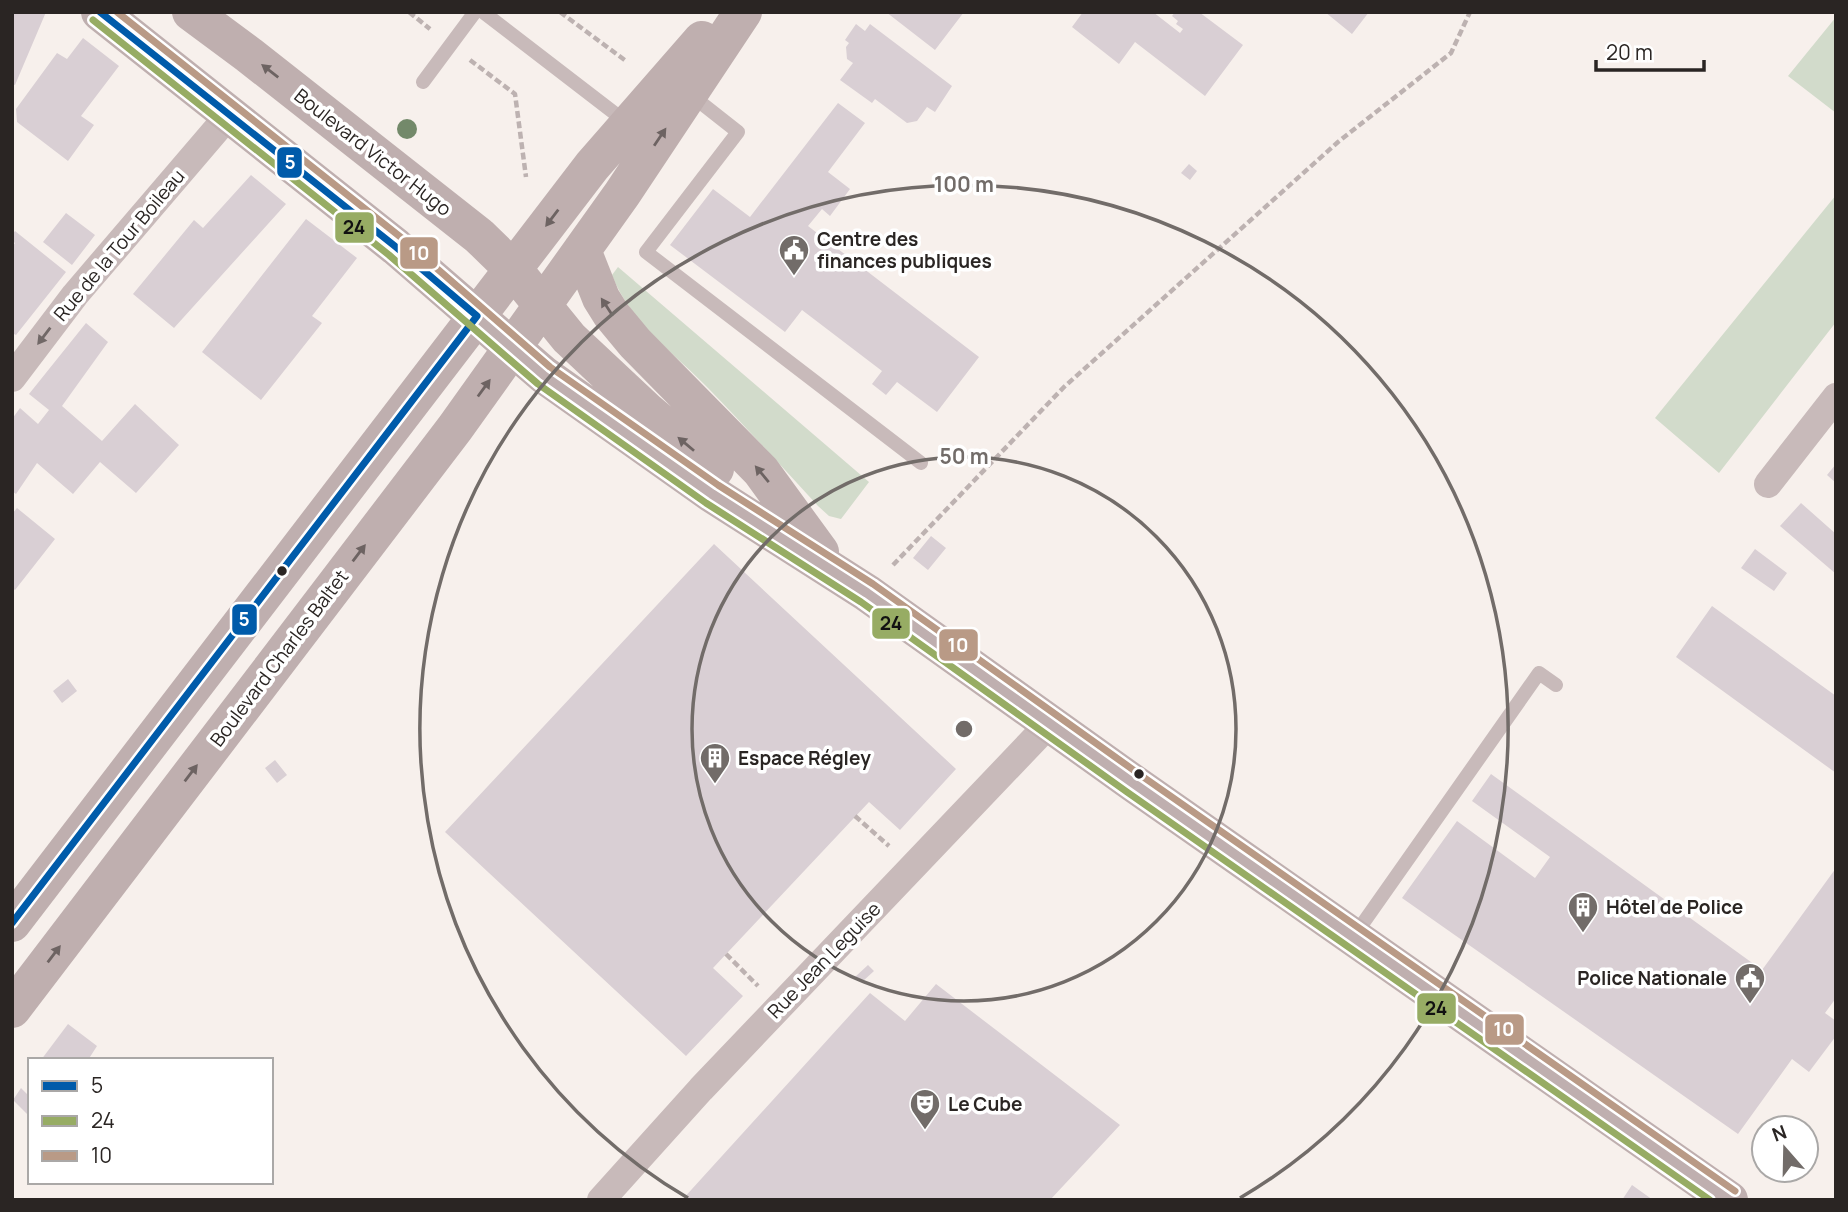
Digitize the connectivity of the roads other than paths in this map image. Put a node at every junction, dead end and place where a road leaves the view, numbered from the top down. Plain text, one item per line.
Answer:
1 (100, 12) edge
2 (191, 12) edge
3 (475, 12) edge
4 (483, 12) edge
5 (726, 12) edge
6 (743, 12) edge
7 (423, 82) dead end
8 (689, 94) junction
9 (229, 115) junction
10 (628, 123) junction
11 (582, 250) junction
12 (513, 269) junction
13 (542, 305) junction
14 (477, 316) junction
15 (513, 348) junction
16 (12, 378) edge
17 (1836, 397) edge
18 (921, 463) dead end
19 (1768, 484) dead end
20 (831, 568) junction
21 (1556, 685) dead end
22 (1050, 723) junction
23 (12, 923) edge
24 (1353, 937) junction
25 (12, 1009) edge
26 (601, 1200) edge
27 (1729, 1200) edge

1 - 9 street
12 -> 2 street, Boulevard Victor Hugo
3 - 7 lane
4 - 10 lane
5 - 10 street
6 - 8 street, Boulevard Charles Baltet
11 -> 8 street, Boulevard Charles Baltet
8 - 18 lane
9 - 14 street
9 -> 16 street, Rue de la Tour Boileau
10 -> 12 street
11 - 13 street, Boulevard Charles Baltet
20 -> 11 street
12 - 13 street, Boulevard Victor Hugo
12 - 14 street
13 - 15 street, Boulevard Charles Baltet
20 -> 13 street, Boulevard Victor Hugo
14 - 15 street
14 - 23 street
15 - 20 street
25 -> 15 street, Boulevard Charles Baltet
17 - 19 street
20 - 22 street
21 - 24 lane
22 - 24 street
22 - 26 street, Rue Jean Leguise
24 - 27 street

